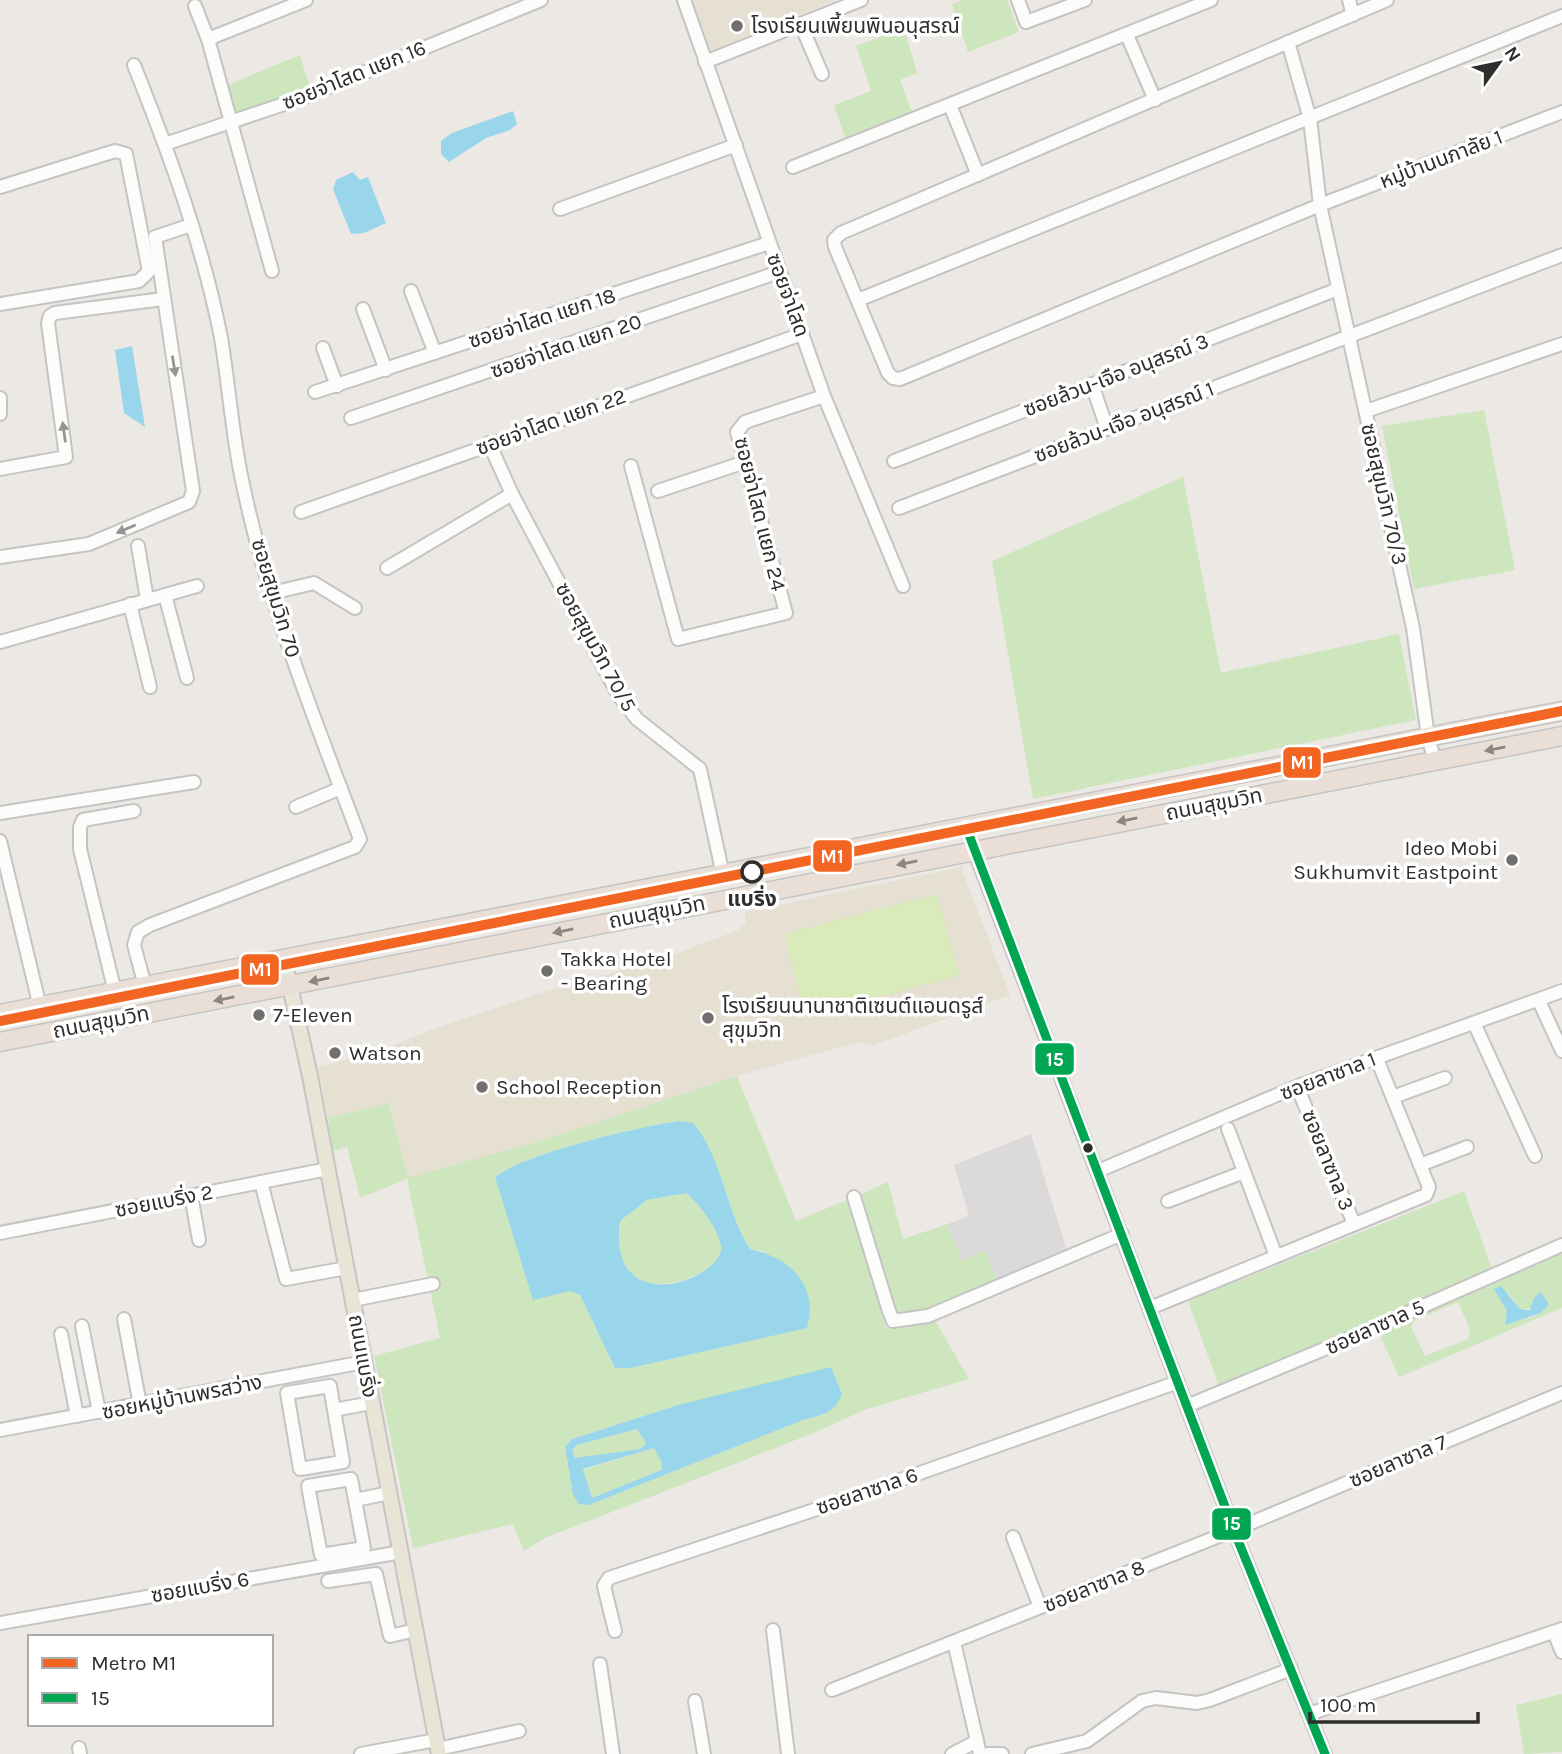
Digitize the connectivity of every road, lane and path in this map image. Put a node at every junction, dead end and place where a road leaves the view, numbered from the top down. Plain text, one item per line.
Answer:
1 (306, 0) edge
2 (541, 0) edge
3 (684, 0) edge
4 (861, 0) edge
5 (1018, 0) edge
6 (1085, 0) edge
7 (1211, 0) edge
8 (1349, 0) edge
9 (1381, 1) edge
10 (195, 6) dead end
11 (1353, 15) junction
12 (1562, 16) edge
13 (801, 25) junction
14 (1126, 35) junction
15 (208, 39) junction
16 (1288, 43) junction
17 (705, 62) junction
18 (134, 65) dead end
19 (822, 74) dead end
20 (1156, 100) junction
21 (950, 105) junction
22 (1562, 112) edge
23 (1310, 119) junction
24 (229, 121) junction
25 (165, 144) junction
26 (736, 145) junction
27 (793, 167) dead end
28 (978, 175) junction
29 (0, 187) edge
30 (1320, 205) junction
31 (560, 209) dead end
32 (191, 225) junction
33 (769, 243) junction
34 (1562, 255) edge
35 (272, 271) dead end
36 (779, 272) junction
37 (1338, 289) junction
38 (411, 291) dead end
39 (163, 299) junction
40 (858, 300) junction
41 (0, 304) edge
42 (363, 309) dead end
43 (802, 334) junction
44 (1349, 336) junction
45 (1562, 344) edge
46 (323, 348) dead end
47 (435, 354) junction
48 (386, 370) junction
49 (1092, 384) junction
50 (337, 386) junction
51 (315, 392) dead end
52 (824, 396) junction
53 (0, 398) edge
54 (1366, 411) junction
55 (0, 414) edge
56 (351, 418) dead end
57 (1107, 429) junction
58 (489, 443) junction
59 (894, 461) dead end
60 (745, 462) junction
61 (631, 467) dead end
62 (0, 469) edge
63 (658, 491) dead end
64 (512, 495) junction
65 (899, 509) dead end
66 (301, 512) dead end
67 (138, 546) dead end
68 (0, 557) edge
69 (387, 568) dead end
70 (197, 586) dead end
71 (903, 586) dead end
72 (272, 593) junction
73 (165, 594) junction
74 (147, 599) junction
75 (130, 604) junction
76 (355, 608) dead end
77 (0, 642) edge
78 (187, 678) dead end
79 (150, 687) dead end
80 (1562, 711) edge
81 (1562, 736) edge
82 (1428, 737) junction
83 (1434, 762) junction
84 (194, 782) dead end
85 (341, 788) junction
86 (296, 807) dead end
87 (134, 811) dead end
88 (0, 813) edge
89 (966, 827) junction
90 (0, 841) edge
91 (974, 850) junction
92 (723, 875) junction
93 (284, 959) junction
94 (145, 986) junction
95 (290, 986) junction
96 (1562, 990) edge
97 (115, 992) junction
98 (1539, 1001) junction
99 (40, 1007) junction
100 (0, 1014) edge
101 (1474, 1023) junction
102 (0, 1042) edge
103 (1562, 1051) edge
104 (1379, 1064) dead end
105 (1445, 1078) dead end
106 (1301, 1096) dead end
107 (1393, 1097) junction
108 (1228, 1129) dead end
109 (1466, 1147) dead end
110 (1535, 1156) dead end
111 (1420, 1165) junction
112 (328, 1169) junction
113 (1098, 1171) junction
114 (1244, 1172) junction
115 (261, 1182) junction
116 (191, 1195) junction
117 (854, 1197) dead end
118 (1168, 1201) dead end
119 (1354, 1224) junction
120 (0, 1233) edge
121 (1122, 1234) junction
122 (199, 1240) dead end
123 (1562, 1245) edge
124 (1276, 1256) junction
125 (347, 1268) junction
126 (433, 1284) dead end
127 (353, 1300) junction
128 (1150, 1308) junction
129 (124, 1318) dead end
130 (82, 1326) dead end
131 (61, 1334) dead end
132 (365, 1362) junction
133 (1178, 1382) junction
134 (1562, 1394) edge
135 (372, 1403) junction
136 (141, 1405) junction
137 (1187, 1406) junction
138 (334, 1410) junction
139 (99, 1412) junction
140 (77, 1416) junction
141 (0, 1430) edge
142 (389, 1493) junction
143 (355, 1500) junction
144 (1234, 1530) junction
145 (1013, 1537) dead end
146 (401, 1552) junction
147 (328, 1581) dead end
148 (1040, 1607) junction
149 (0, 1623) edge
150 (416, 1630) junction
151 (773, 1630) dead end
152 (1558, 1630) edge
153 (615, 1631) dead end
154 (954, 1642) junction
155 (1562, 1652) edge
156 (600, 1664) dead end
157 (1291, 1668) junction
158 (832, 1690) dead end
159 (695, 1701) dead end
160 (1309, 1714) junction
161 (519, 1731) dead end
162 (438, 1748) edge
163 (978, 1748) edge
164 (361, 1754) edge
165 (612, 1754) edge
166 (704, 1754) edge
167 (788, 1754) edge
168 (952, 1754) edge
169 (988, 1754) edge
170 (1002, 1754) edge
171 (1032, 1754) edge
172 (1325, 1754) edge

1 - 15 street
2 - 24 street, ซอยจ่าโสด แยก 16
3 - 17 street, ซอยจ่าโสด
4 - 13 street
5 - 6 street
7 - 14 street
8 - 11 street
9 - 11 street
10 - 15 street
11 - 16 street
12 - 23 street
13 - 17 street
13 - 19 street
14 - 20 street
14 - 21 street
15 - 24 street
16 - 20 street
16 - 23 street, ซอยสุขุมวิท 70/3
17 - 26 street, ซอยจ่าโสด
18 - 25 street, ซอยสุขุมวิท 70
20 - 28 street
21 - 27 street
21 - 28 street
22 - 30 street, หมู่บ้านนภาลัย 1
23 - 30 street, ซอยสุขุมวิท 70/3
23 - 40 street
24 - 25 street, ซอยจ่าโสด แยก 16
24 - 35 street
25 - 32 street, ซอยสุขุมวิท 70
26 - 31 street
26 - 33 street, ซอยจ่าโสด
28 - 40 street, หมู่บ้านนภาลัย 1
29 - 41 street
30 - 37 street, ซอยสุขุมวิท 70/3
30 - 40 street, หมู่บ้านนภาลัย 1
32 - 39 street
32 - 72 street, ซอยสุขุมวิท 70
33 - 36 street, ซอยจ่าโสด
33 - 47 street, ซอยจ่าโสด แยก 18
34 - 44 street, ซอยล้วน-เจือ อนุสรณ์ 1
36 - 43 street, ซอยจ่าโสด
36 - 56 street, ซอยจ่าโสด แยก 20
37 - 44 street, ซอยสุขุมวิท 70/3
37 - 49 street, ซอยล้วน-เจือ อนุสรณ์ 3
38 - 47 street
62 -> 39 street
39 -> 68 street
42 - 48 street
43 - 52 street, ซอยจ่าโสด
43 - 58 street, ซอยจ่าโสด แยก 22
44 - 54 street, ซอยสุขุมวิท 70/3
44 - 57 street, ซอยล้วน-เจือ อนุสรณ์ 1
45 - 54 street
46 - 50 street
47 - 48 street, ซอยจ่าโสด แยก 18
48 - 50 street, ซอยจ่าโสด แยก 18
49 - 57 street
49 - 59 street, ซอยล้วน-เจือ อนุสรณ์ 3
50 - 51 street, ซอยจ่าโสด แยก 18
52 - 60 street, ซอยจ่าโสด แยก 24
52 - 71 street, ซอยจ่าโสด
53 - 55 street
54 - 82 street, ซอยสุขุมวิท 70/3
57 - 65 street, ซอยล้วน-เจือ อนุสรณ์ 1
58 - 64 street, ซอยสุขุมวิท 70/5
58 - 66 street, ซอยจ่าโสด แยก 22
60 - 61 street, ซอยจ่าโสด แยก 24
60 - 63 street
64 - 69 street
64 - 92 street, ซอยสุขุมวิท 70/5
67 - 74 street
70 - 73 street
72 - 76 street
72 - 85 street, ซอยสุขุมวิท 70
73 - 74 street
73 - 78 street
74 - 75 street
75 - 77 street
75 - 79 street
80 - 82 highway, ถนนสุขุมวิท
81 -> 83 highway, ถนนสุขุมวิท
82 - 83 street, ซอยสุขุมวิท 70/3
82 - 89 highway, ถนนสุขุมวิท
83 -> 91 highway, ถนนสุขุมวิท
84 - 88 street
85 - 86 street
85 - 94 street, ซอยสุขุมวิท 70
87 - 97 street
89 - 91 highway
89 - 92 highway, ถนนสุขุมวิท
90 - 99 street
91 -> 95 highway, ถนนสุขุมวิท
91 - 113 street
92 - 93 highway, ถนนสุขุมวิท
93 - 94 highway, ถนนสุขุมวิท
93 - 95 main road, ถนนแบริ่ง
94 - 97 highway, ถนนสุขุมวิท
95 -> 102 highway, ถนนสุขุมวิท
95 - 112 main road, ถนนแบริ่ง
96 - 98 street, ซอยลาซาล 1
97 - 99 highway, ถนนสุขุมวิท
98 - 101 street, ซอยลาซาล 1
98 - 103 street
99 - 100 highway, ถนนสุขุมวิท
101 - 110 street
101 - 113 street, ซอยลาซาล 1
104 - 107 street, ซอยลาซาล 3
105 - 107 street
106 - 119 street, ซอยลาซาล 3
107 - 111 street, ซอยลาซาล 3
108 - 114 street
109 - 111 street
111 - 119 street, ซอยลาซาล 3
112 - 115 street, ซอยแบริ่ง 2
112 - 125 main road, ถนนแบริ่ง
113 - 121 street
114 - 118 street
114 - 124 street
115 - 116 street, ซอยแบริ่ง 2
115 - 125 street
116 - 120 street, ซอยแบริ่ง 2
116 - 122 street
117 - 121 street
119 - 124 street, ซอยลาซาล 3
121 - 128 street
123 - 137 street, ซอยลาซาล 5
124 - 128 street, ซอยลาซาล 3
125 - 127 main road, ถนนแบริ่ง
126 - 127 street
127 - 132 main road, ถนนแบริ่ง
128 - 133 street
129 - 136 street
130 - 139 street
131 - 140 street
132 - 135 main road, ถนนแบริ่ง
132 - 136 street, ซอยหมู่บ้านพรสว่าง
133 - 137 street
133 - 153 street, ซอยลาซาล 6
134 - 144 street, ซอยลาซาล 7
135 - 138 street
135 - 142 main road, ถนนแบริ่ง
136 - 139 street, ซอยหมู่บ้านพรสว่าง
137 - 144 street
138 - 138 street
139 - 140 street, ซอยหมู่บ้านพรสว่าง
140 - 141 street, ซอยหมู่บ้านพรสว่าง
142 - 143 street
142 - 146 main road, ถนนแบริ่ง
143 - 143 street
144 - 148 street, ซอยลาซาล 8
144 - 157 street
145 - 148 street
146 - 149 street, ซอยแบริ่ง 6
146 - 150 main road, ถนนแบริ่ง
147 - 150 street
148 - 154 street, ซอยลาซาล 8
150 - 162 main road, ถนนแบริ่ง
151 - 167 street
152 - 155 street
152 - 160 street
154 - 158 street, ซอยลาซาล 8
154 - 163 street
156 - 165 street
157 - 160 street
157 - 171 street
159 - 166 street
160 - 172 street
161 - 162 street
162 - 164 street
163 - 168 street
169 - 170 street

